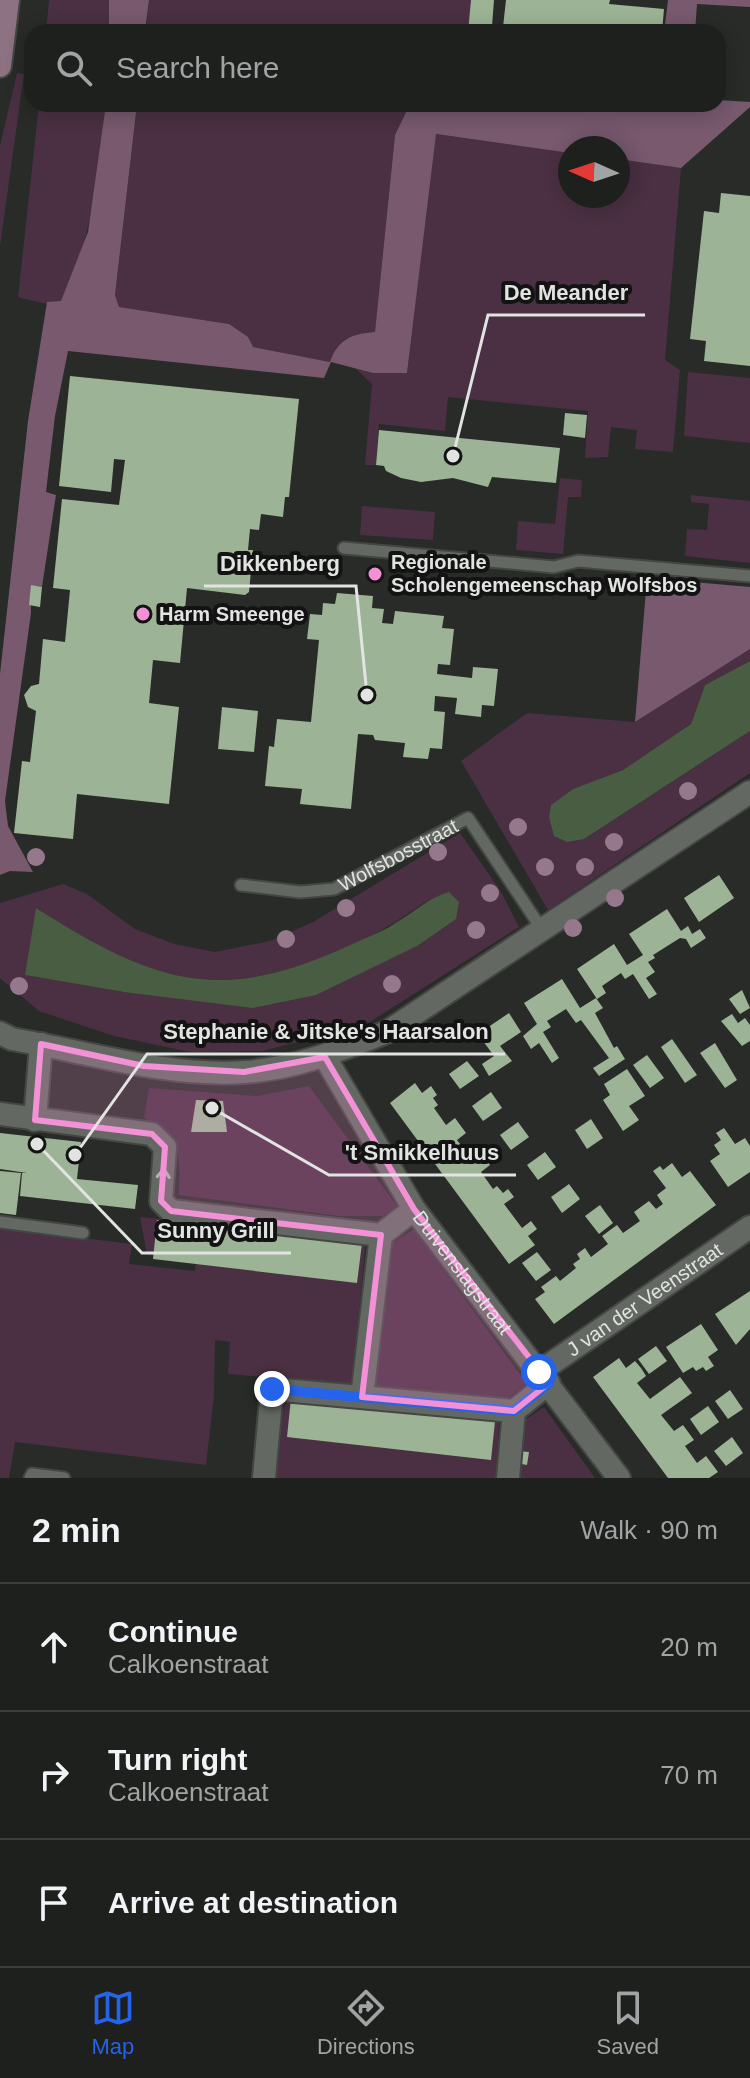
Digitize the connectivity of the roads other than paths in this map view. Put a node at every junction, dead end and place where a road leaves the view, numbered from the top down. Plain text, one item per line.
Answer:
1 (8, 0) edge
2 (0, 66) edge
3 (344, 548) dead end
4 (750, 576) edge
5 (750, 792) edge
6 (241, 885) dead end
7 (543, 931) junction
8 (4, 1038) edge
9 (41, 1044) junction
10 (325, 1057) junction
11 (0, 1114) edge
12 (35, 1120) junction
13 (414, 1209) junction
14 (0, 1222) edge
15 (750, 1227) edge
16 (83, 1233) dead end
17 (381, 1235) junction
18 (544, 1378) junction
19 (362, 1397) junction
20 (514, 1411) junction
21 (30, 1478) edge
22 (64, 1478) edge
23 (264, 1478) edge
24 (508, 1478) edge
25 (619, 1478) edge

1 - 2 main road
3 - 4 lane
5 - 7 street
6 - 7 lane, Wolfsbosstraat
7 - 10 street
8 - 9 street
9 - 10 street
9 - 12 street
10 - 13 street, Duivenslagstraat
11 - 12 street
17 -> 12 street
13 - 17 street
13 - 18 street, Duivenslagstraat
14 - 16 lane
15 - 18 street, J van der Veenstraat
17 - 19 street
18 - 20 street, J van der Veenstraat
18 - 25 street, Duivenslagstraat
19 - 20 street
19 - 23 street
20 - 24 street
21 - 22 lane

